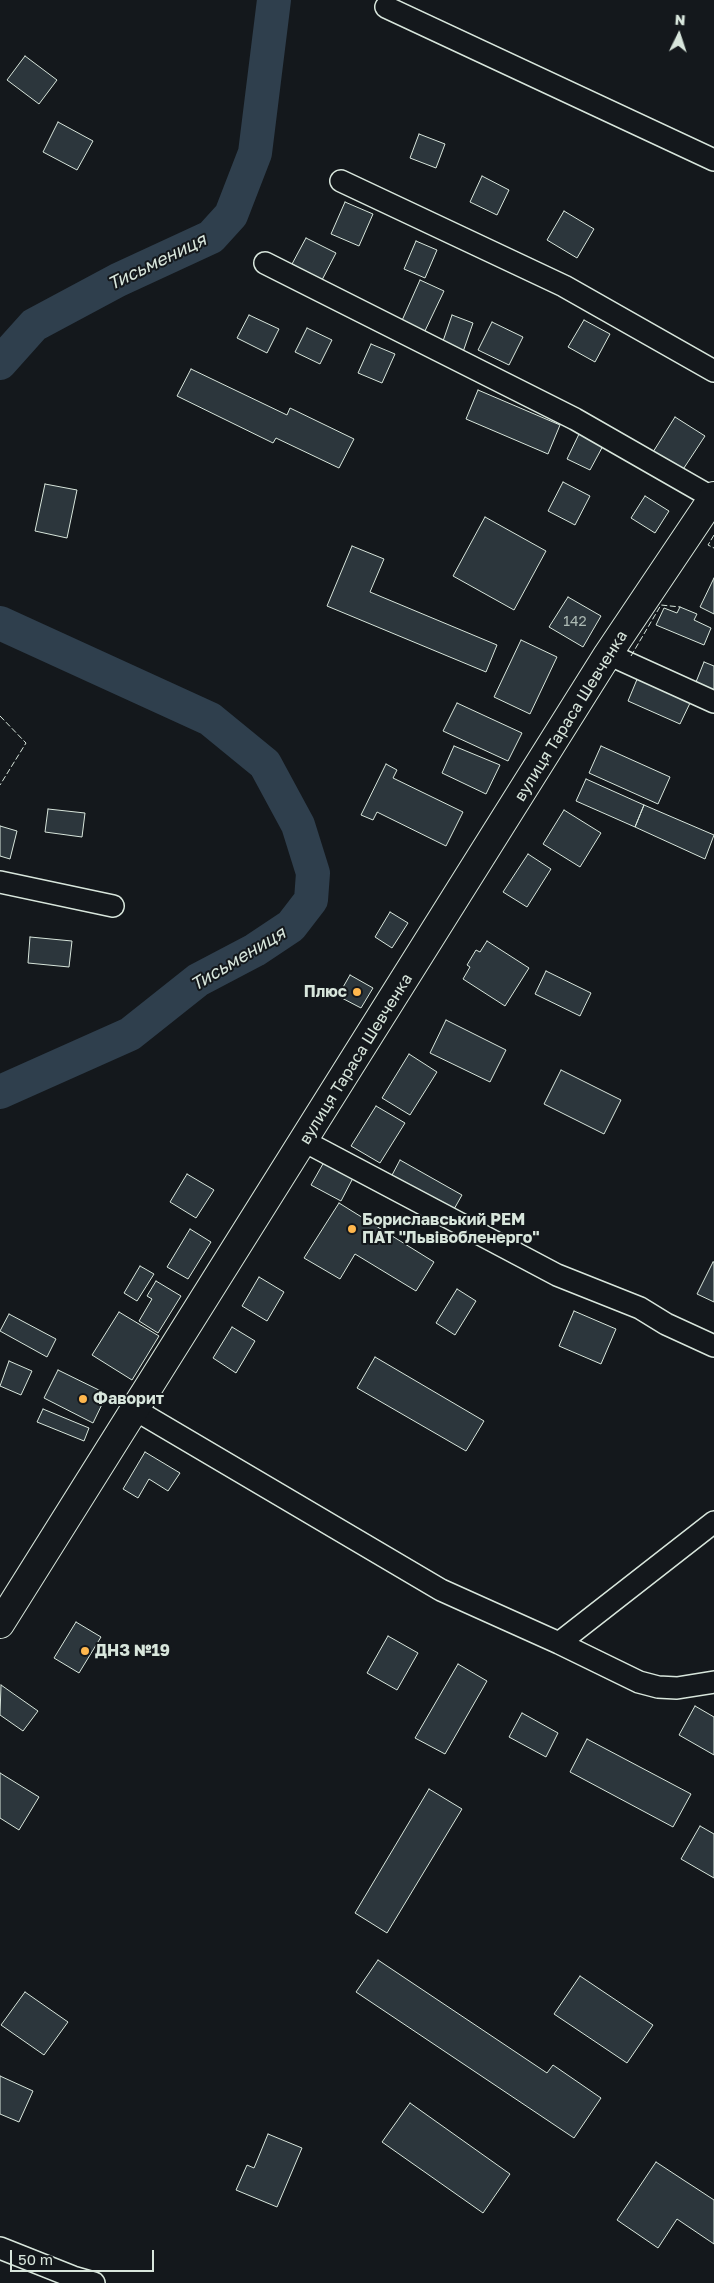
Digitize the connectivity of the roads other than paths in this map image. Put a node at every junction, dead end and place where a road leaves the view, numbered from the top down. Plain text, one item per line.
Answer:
1 (386, 7) dead end
2 (714, 160) edge
3 (341, 181) dead end
4 (265, 263) dead end
5 (714, 371) edge
6 (714, 497) edge
7 (608, 654) junction
8 (714, 702) edge
9 (0, 882) edge
10 (113, 906) dead end
11 (304, 1141) junction
12 (714, 1346) edge
13 (134, 1409) junction
14 (714, 1522) edge
15 (0, 1624) edge
16 (559, 1643) junction
17 (714, 1682) edge
18 (0, 2248) edge
19 (72, 2280) edge
20 (94, 2283) edge

1 - 2 street
3 - 5 street
4 - 6 street
6 - 7 main road, вулиця Тараса Шевченка
7 - 8 street
7 - 11 main road, вулиця Тараса Шевченка
9 - 10 street
11 - 12 street
11 - 13 main road, вулиця Тараса Шевченка
13 - 15 main road, вулиця Тараса Шевченка
13 - 16 street
14 - 16 street
16 - 17 street
18 - 19 street
19 - 20 street

